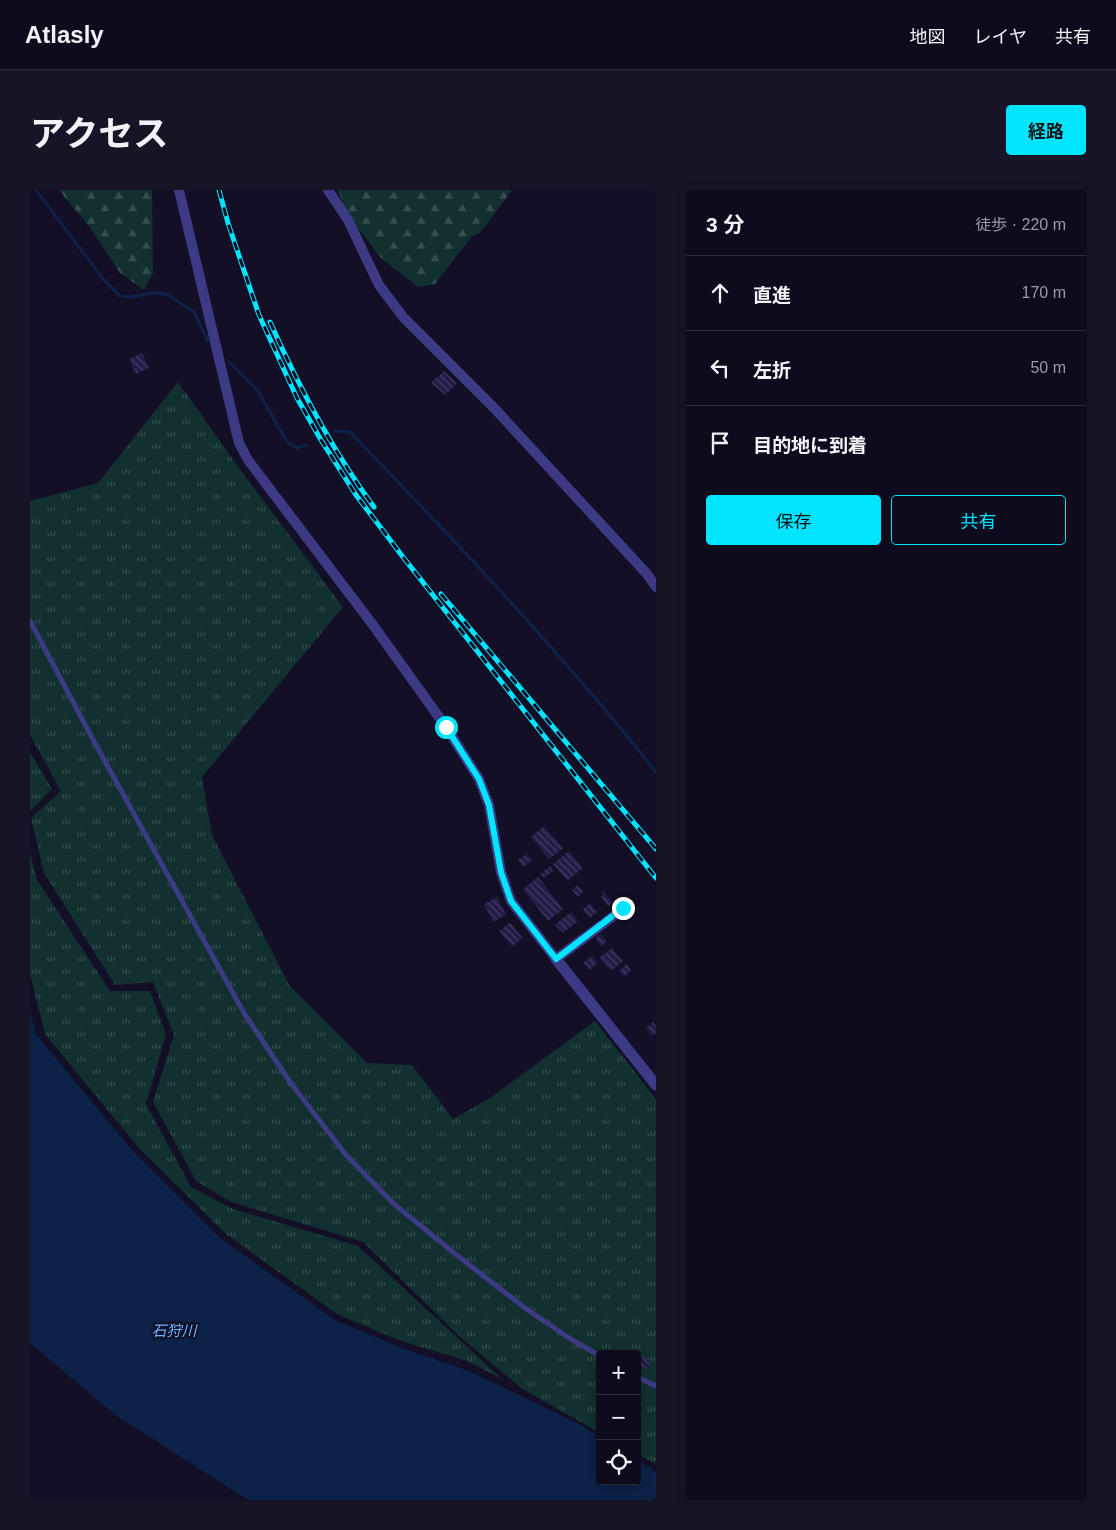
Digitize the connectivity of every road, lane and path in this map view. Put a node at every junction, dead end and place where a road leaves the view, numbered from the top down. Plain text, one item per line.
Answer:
1 (179, 190) edge
2 (328, 190) edge
3 (656, 587) edge
4 (30, 621) edge
5 (623, 908) dead end
6 (556, 959) junction
7 (656, 1085) edge
8 (596, 1354) edge
9 (641, 1379) edge
10 (656, 1386) edge

1 - 6 street
2 - 3 street
4 - 8 lane
5 - 6 street
6 - 7 street
9 - 10 lane

